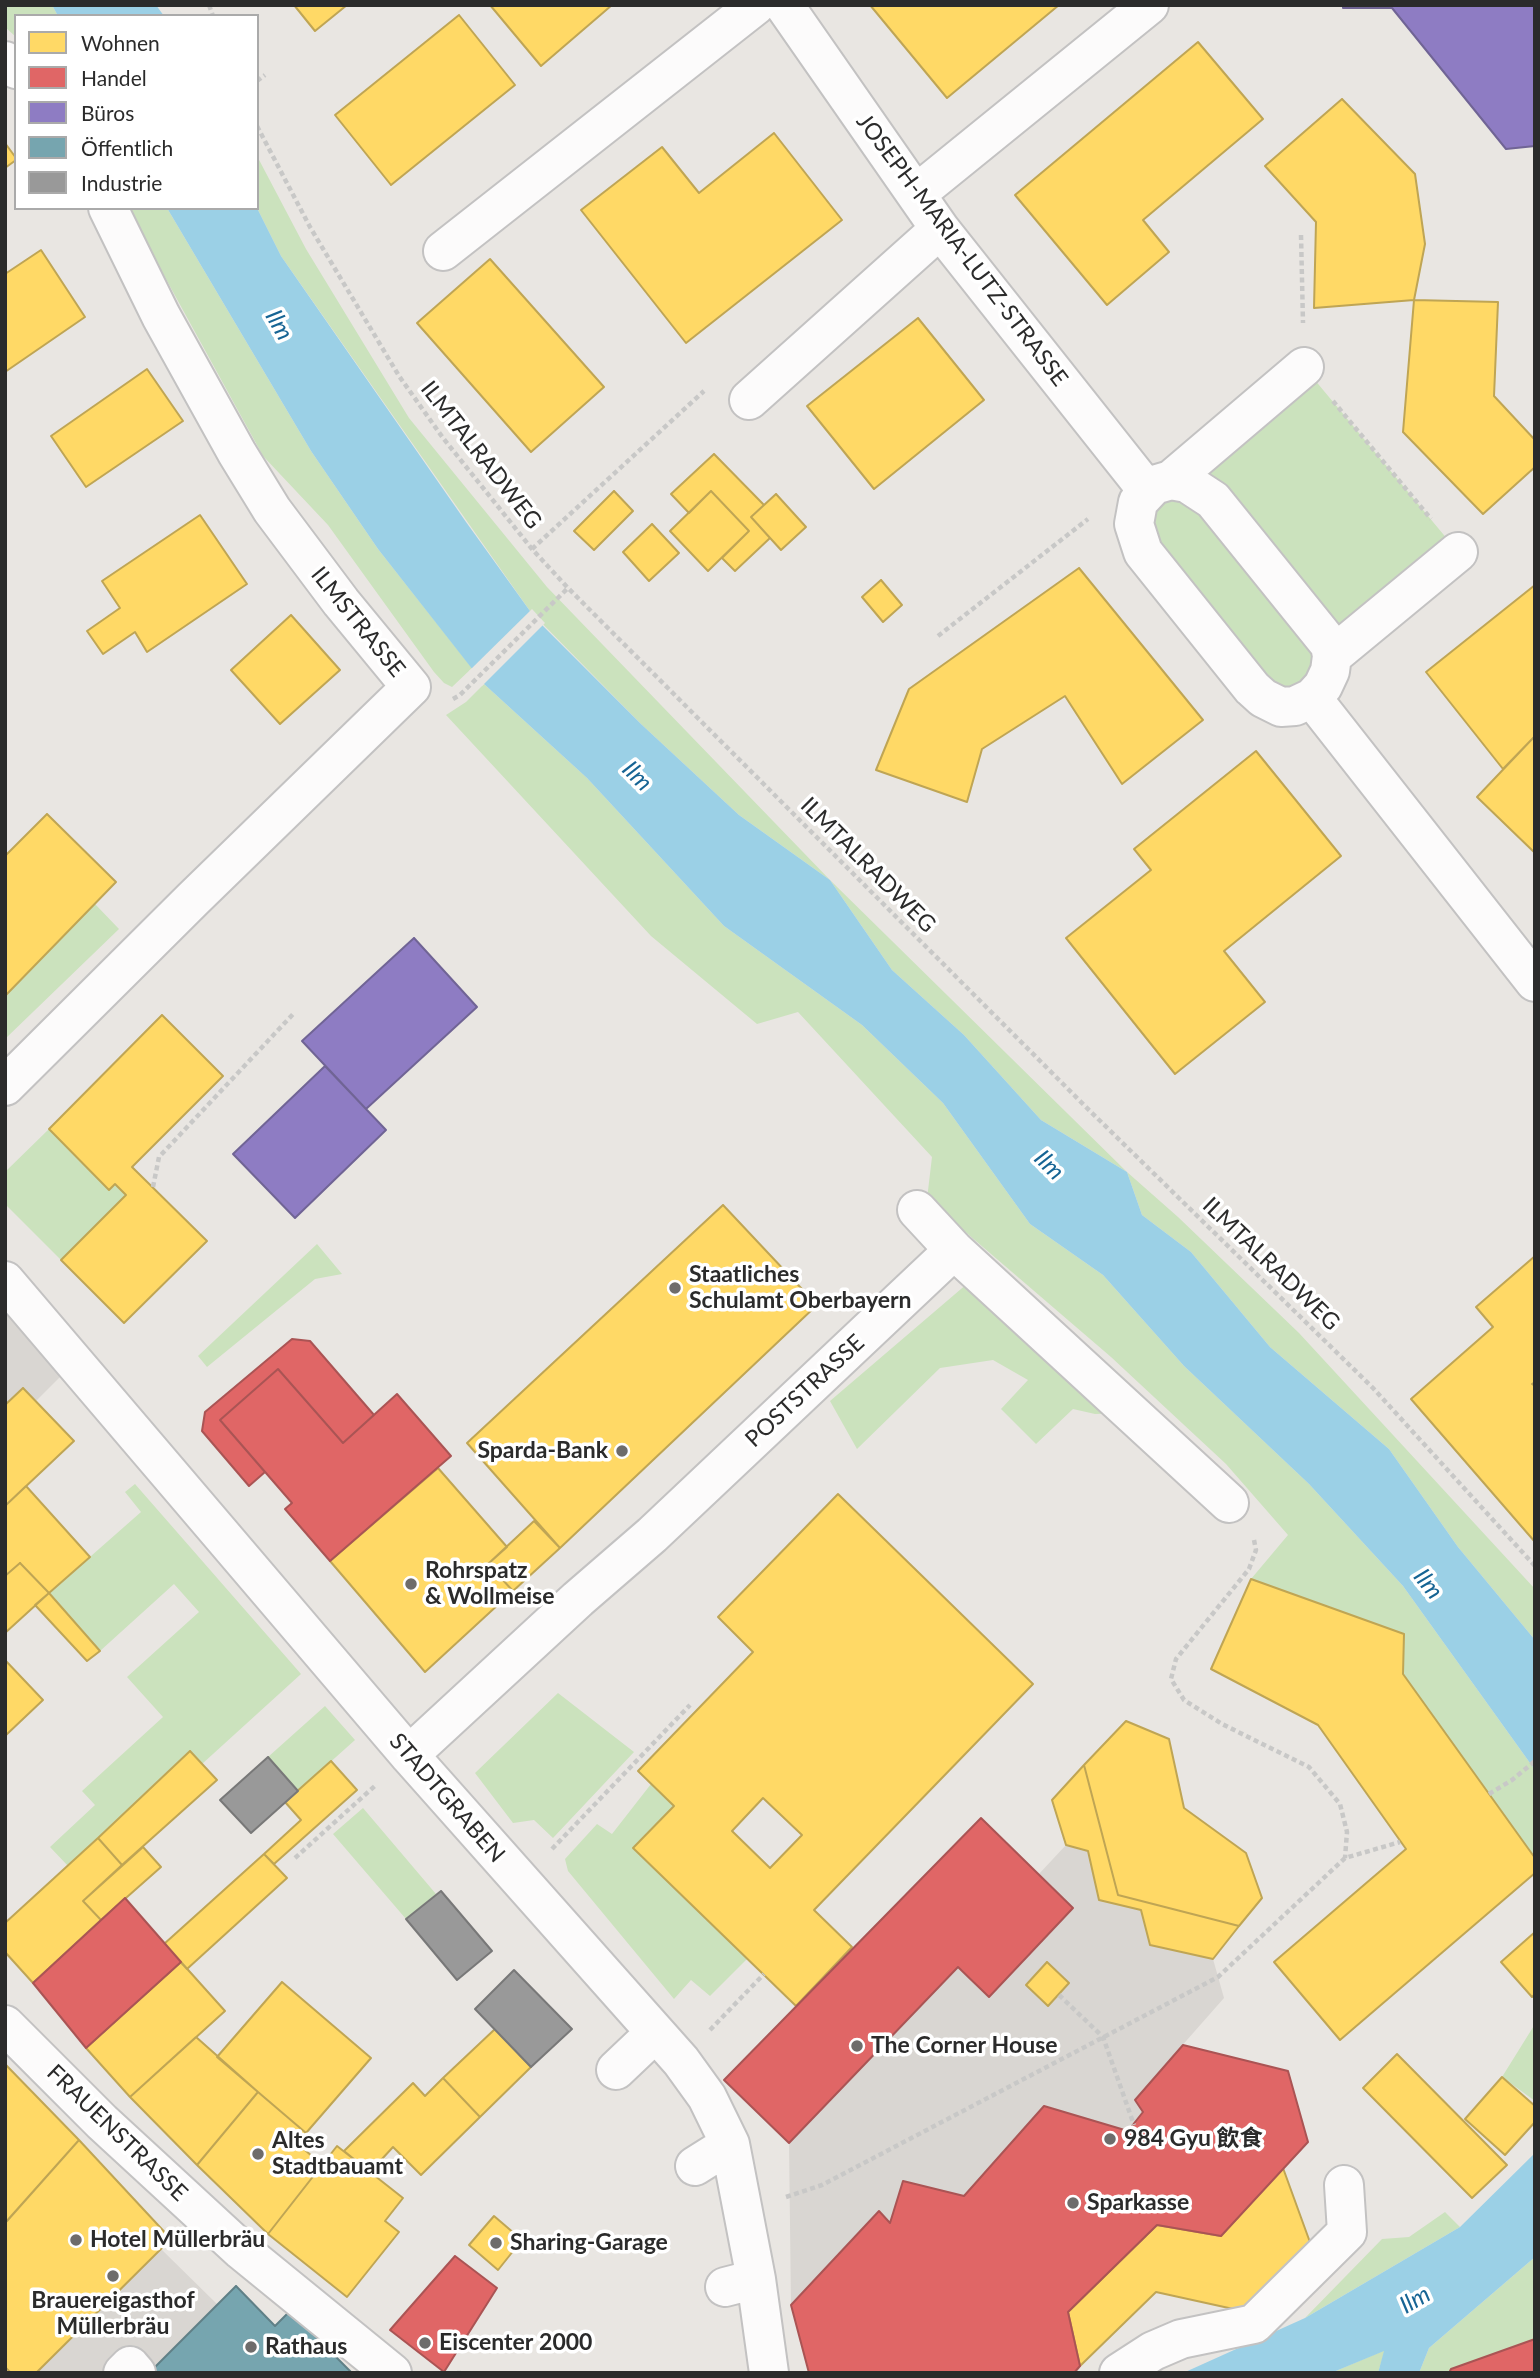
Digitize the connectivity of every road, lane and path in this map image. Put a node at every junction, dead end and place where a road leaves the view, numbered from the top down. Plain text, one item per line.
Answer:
1 (757, 5) edge
2 (784, 5) edge
3 (1149, 5) edge
4 (265, 75) dead end
5 (259, 80) edge
6 (259, 130) edge
7 (916, 194) junction
8 (109, 210) edge
9 (940, 229) junction
10 (1301, 235) dead end
11 (443, 251) dead end
12 (1304, 367) junction
13 (749, 400) joint
14 (1151, 493) junction
15 (532, 549) junction
16 (1458, 552) joint
17 (568, 589) junction
18 (938, 636) dead end
19 (1332, 656) junction
20 (460, 695) dead end
21 (1312, 698) junction
22 (1529, 964) edge
23 (295, 1013) dead end
24 (5, 1086) edge
25 (153, 1187) dead end
26 (917, 1210) dead end
27 (954, 1250) junction
28 (5, 1281) edge
29 (1229, 1503) joint
30 (1535, 1566) edge
31 (690, 1705) dead end
32 (409, 1755) junction
33 (1535, 1761) edge
34 (1489, 1794) dead end
35 (1400, 1842) dead end
36 (295, 1858) dead end
37 (1345, 1858) junction
38 (520, 1882) junction
39 (764, 1974) dead end
40 (1059, 1995) dead end
41 (5, 2025) edge
42 (655, 2033) junction
43 (1103, 2037) junction
44 (681, 2061) junction
45 (616, 2070) dead end
46 (1134, 2125) dead end
47 (730, 2144) junction
48 (695, 2166) dead end
49 (1344, 2185) dead end
50 (789, 2195) dead end
51 (392, 2373) edge
52 (769, 2373) edge
53 (1119, 2373) edge

1 - 11 street
2 - 7 street, JOSEPH-MARIA-LUTZ-STRASSE
3 - 7 street
4 - 5 path
6 - 15 path, ILMTALRADWEG
7 - 9 street, JOSEPH-MARIA-LUTZ-STRASSE
8 - 24 street, ILMSTRASSE
9 - 13 street
9 - 14 street, JOSEPH-MARIA-LUTZ-STRASSE
10 - 12 path
12 - 14 street
12 - 16 path
13 - 15 path
14 - 18 path
14 - 19 street, JOSEPH-MARIA-LUTZ-STRASSE
14 - 21 street
15 - 17 path, ILMTALRADWEG
16 - 19 street
17 - 20 path
17 - 30 path, ILMTALRADWEG
19 - 21 street
21 - 22 street
23 - 25 path
26 - 27 street
27 - 29 street
27 - 32 street, POSTSTRASSE
28 - 32 street, STADTGRABEN
29 - 37 path
31 - 38 path
32 - 36 path
32 - 38 street, STADTGRABEN
33 - 34 path
35 - 37 path
37 - 43 path
38 - 42 street, STADTGRABEN
39 - 44 path
40 - 43 path
41 - 51 street, FRAUENSTRASSE
42 - 44 street, STADTGRABEN
42 - 45 street
43 - 46 path
43 - 50 path
44 - 47 street, STADTGRABEN
47 - 48 street
47 - 52 street, STADTGRABEN
49 - 53 street

